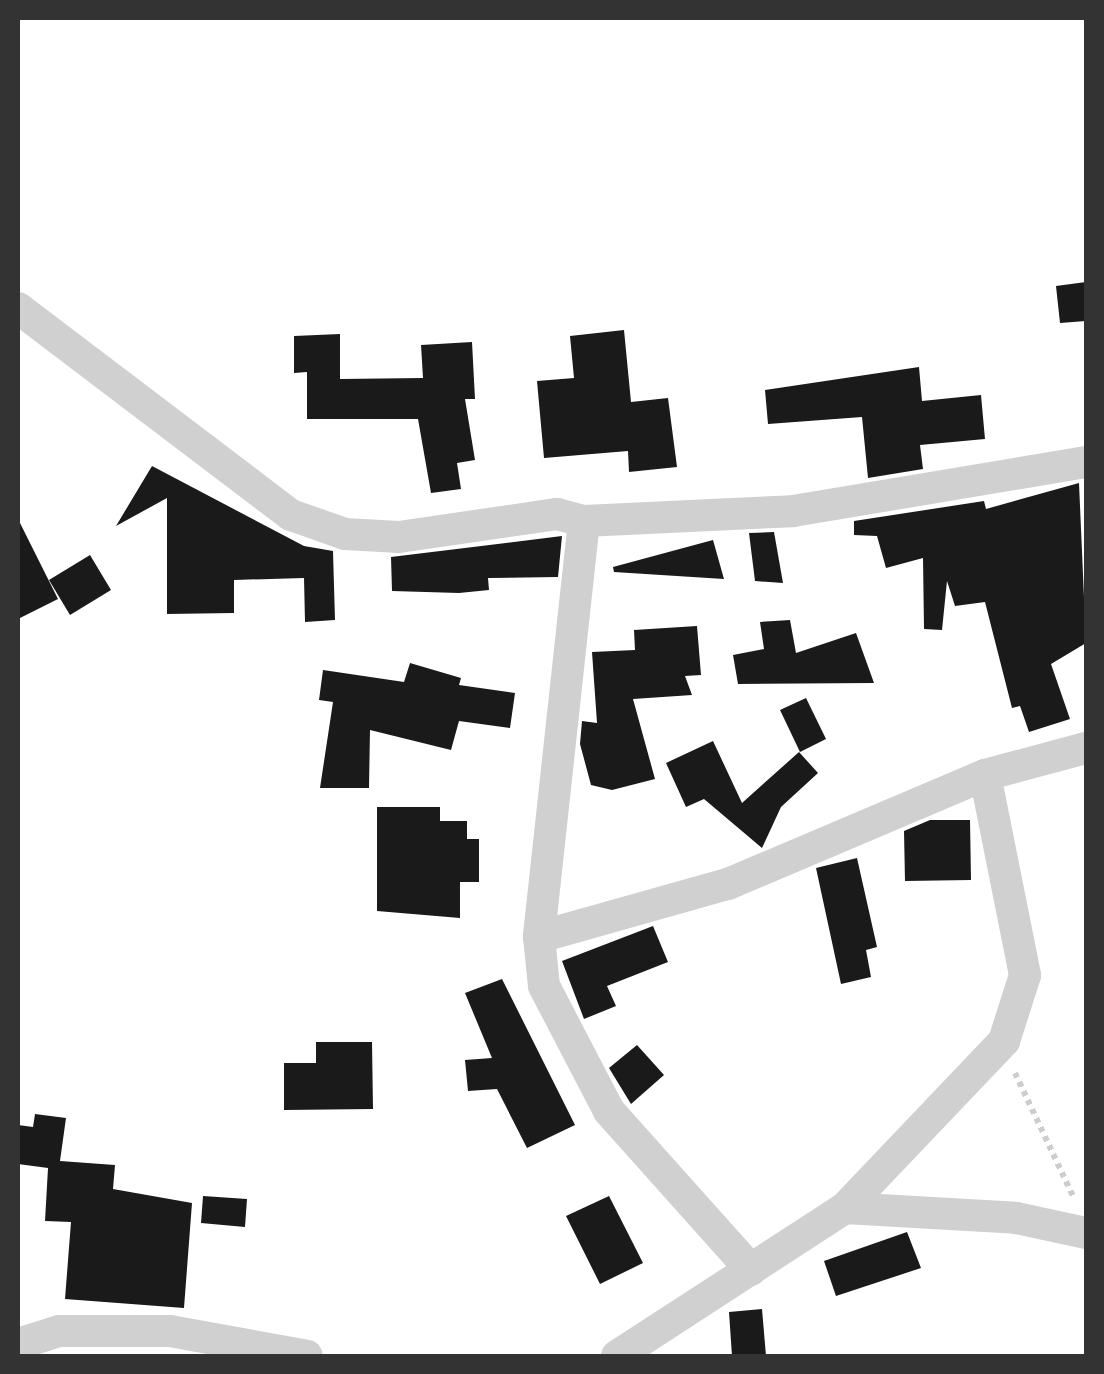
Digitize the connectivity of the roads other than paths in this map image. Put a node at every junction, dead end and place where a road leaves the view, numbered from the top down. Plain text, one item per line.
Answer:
1 (18, 308) edge
2 (1086, 462) edge
3 (584, 521) junction
4 (1086, 748) edge
5 (984, 776) junction
6 (539, 937) junction
7 (845, 1208) junction
8 (1084, 1232) edge
9 (752, 1270) junction
10 (18, 1344) edge
11 (308, 1356) edge
12 (618, 1356) edge

1 - 3 street
2 - 3 street
3 - 6 street
4 - 5 street
5 - 6 street
5 - 7 street
6 - 9 street
7 - 8 street
7 - 9 street
9 - 12 street
10 - 11 street

